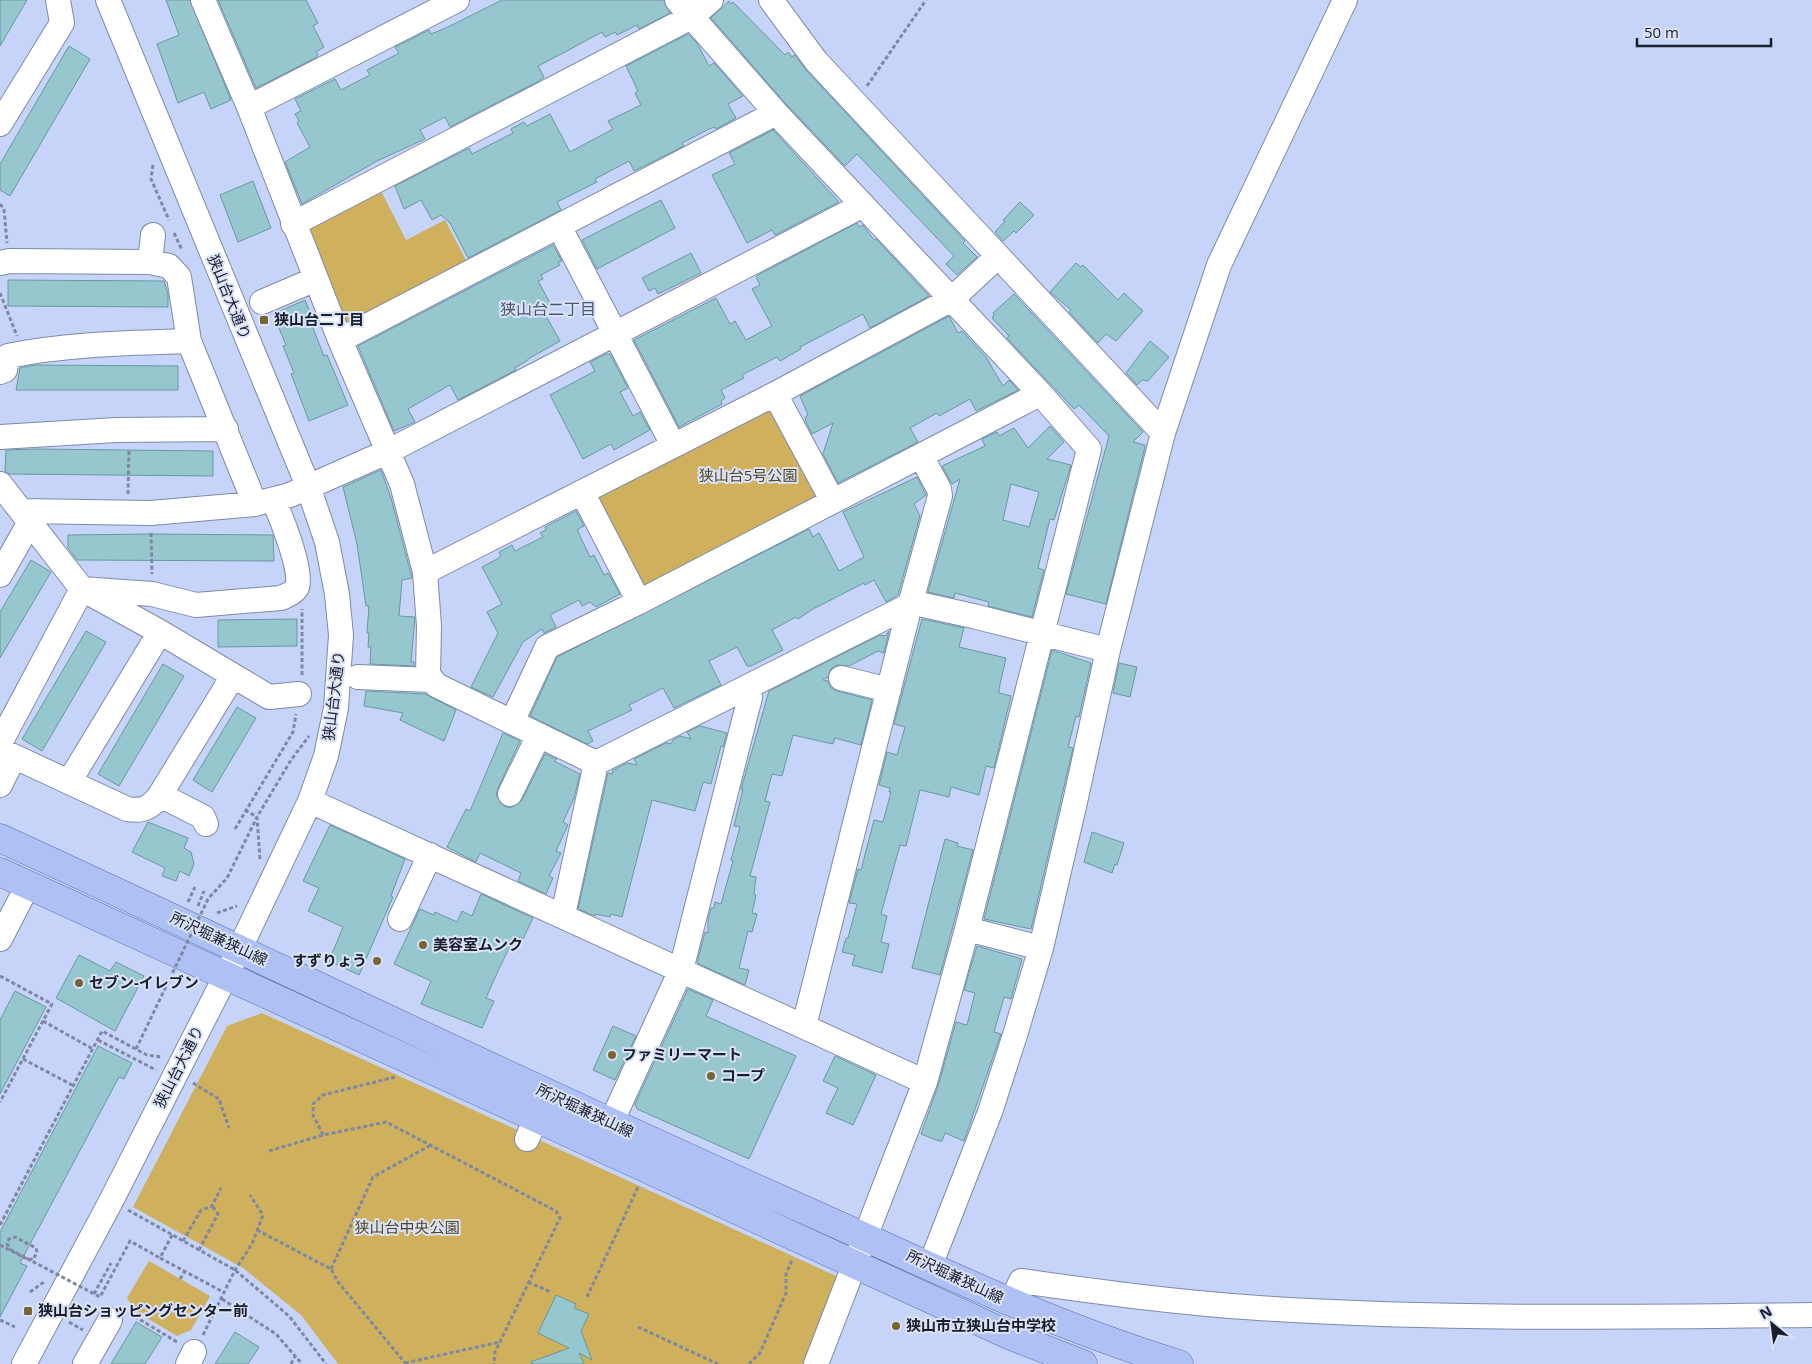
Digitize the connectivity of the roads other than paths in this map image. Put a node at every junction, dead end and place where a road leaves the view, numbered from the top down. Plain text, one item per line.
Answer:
1 (58, 0) edge
2 (108, 0) edge
3 (203, 0) edge
4 (457, 0) edge
5 (711, 0) edge
6 (771, 0) edge
7 (1345, 0) edge
8 (684, 9) edge
9 (249, 107) junction
10 (776, 113) junction
11 (0, 124) edge
12 (863, 205) junction
13 (293, 224) junction
14 (559, 226) junction
15 (153, 235) dead end
16 (998, 256) junction
17 (4, 262) edge
18 (150, 262) junction
19 (316, 280) junction
20 (952, 299) junction
21 (262, 302) dead end
22 (616, 334) junction
23 (340, 340) junction
24 (189, 341) junction
25 (0, 372) edge
26 (1038, 391) junction
27 (775, 394) junction
28 (226, 429) junction
29 (1163, 433) junction
30 (0, 437) edge
31 (673, 445) junction
32 (388, 451) junction
33 (921, 456) junction
34 (0, 484) edge
35 (308, 486) junction
36 (582, 492) junction
37 (832, 500) junction
38 (264, 502) junction
39 (26, 517) junction
40 (425, 572) junction
41 (0, 575) edge
42 (82, 589) junction
43 (640, 602) junction
44 (910, 605) junction
45 (160, 632) junction
46 (1041, 634) junction
47 (1108, 650) junction
48 (233, 676) junction
49 (358, 677) dead end
50 (840, 678) dead end
51 (432, 680) junction
52 (749, 687) junction
53 (889, 690) junction
54 (299, 694) road end
55 (512, 722) junction
56 (539, 735) junction
57 (5, 750) edge
58 (596, 763) junction
59 (69, 782) junction
60 (0, 785) edge
61 (510, 794) dead end
62 (160, 795) junction
63 (310, 801) junction
64 (206, 824) dead end
65 (0, 838) edge
66 (430, 855) junction
67 (0, 872) edge
68 (28, 885) junction
69 (563, 916) junction
70 (400, 919) dead end
71 (966, 929) junction
72 (0, 939) edge
73 (240, 948) junction
74 (1041, 948) junction
75 (681, 970) junction
76 (226, 975) junction
77 (804, 1026) junction
78 (925, 1082) junction
79 (611, 1123) junction
80 (864, 1236) junction
81 (854, 1264) junction
82 (930, 1266) junction
83 (1011, 1303) junction
84 (1812, 1315) edge
85 (119, 1316) road end
86 (24, 1364) edge
87 (85, 1364) edge
88 (816, 1364) edge
89 (1083, 1364) edge
90 (1179, 1364) edge

1 - 11 street
2 - 35 street, 狭山台大通り
3 - 9 street
4 - 9 street
5 - 8 street
6 - 16 street
7 - 29 street
8 - 10 street
8 - 13 street
9 - 13 street
10 - 12 street
10 - 14 street
12 - 20 street
12 - 22 street
13 - 19 street
14 - 22 street
14 - 23 street
15 - 18 street
16 - 20 street
16 - 29 street
17 - 18 street
18 - 24 street
19 - 21 street
19 - 23 street
20 - 26 street
20 - 27 street
22 - 31 street
22 - 32 street
23 - 32 street
24 - 25 street
24 - 28 street
26 - 33 street
26 - 46 street
27 - 31 street
27 - 37 street
28 - 30 street
28 - 38 street
29 - 47 street
31 - 36 street
32 - 35 street
32 - 40 street
33 - 37 street
33 - 44 street
34 - 39 street
35 - 38 street
35 - 63 street, 狭山台大通り
36 - 40 street
36 - 43 street
37 - 43 street
38 - 39 street
38 - 42 street
39 - 41 street
39 - 42 street
40 - 51 street
42 - 45 street
42 - 57 street
43 - 55 street
44 - 46 street
44 - 52 street
44 - 53 street
45 - 48 street
45 - 59 street
46 - 47 street
46 - 71 street
47 - 74 street
48 - 54 street
48 - 62 street
49 - 51 street
50 - 53 street
51 - 55 street
52 - 58 street
52 - 75 street
53 - 77 street
55 - 56 street
56 - 58 street
56 - 61 street
57 - 59 street
57 - 60 street
58 - 69 street
59 - 62 street
62 - 64 street
63 - 66 street
63 - 73 street, 狭山台大通り
65 - 73 main road, 所沢堀兼狭山線
66 - 69 street
66 - 70 street
67 - 68 main road, 所沢堀兼狭山線
68 - 72 street
68 - 76 main road, 所沢堀兼狭山線
69 - 75 street
71 - 74 street
71 - 78 street
73 - 76 street, 狭山台大通り
73 - 79 main road, 所沢堀兼狭山線
74 - 82 street
75 - 77 street
75 - 79 street
76 - 81 main road, 所沢堀兼狭山線
76 - 86 street, 狭山台大通り
77 - 78 street
78 - 80 street
79 - 80 main road, 所沢堀兼狭山線
80 - 81 street
80 - 82 main road, 所沢堀兼狭山線
81 - 88 street
81 - 89 main road, 所沢堀兼狭山線
82 - 83 main road, 所沢堀兼狭山線
83 - 84 street
83 - 90 main road, 所沢堀兼狭山線
85 - 87 street

